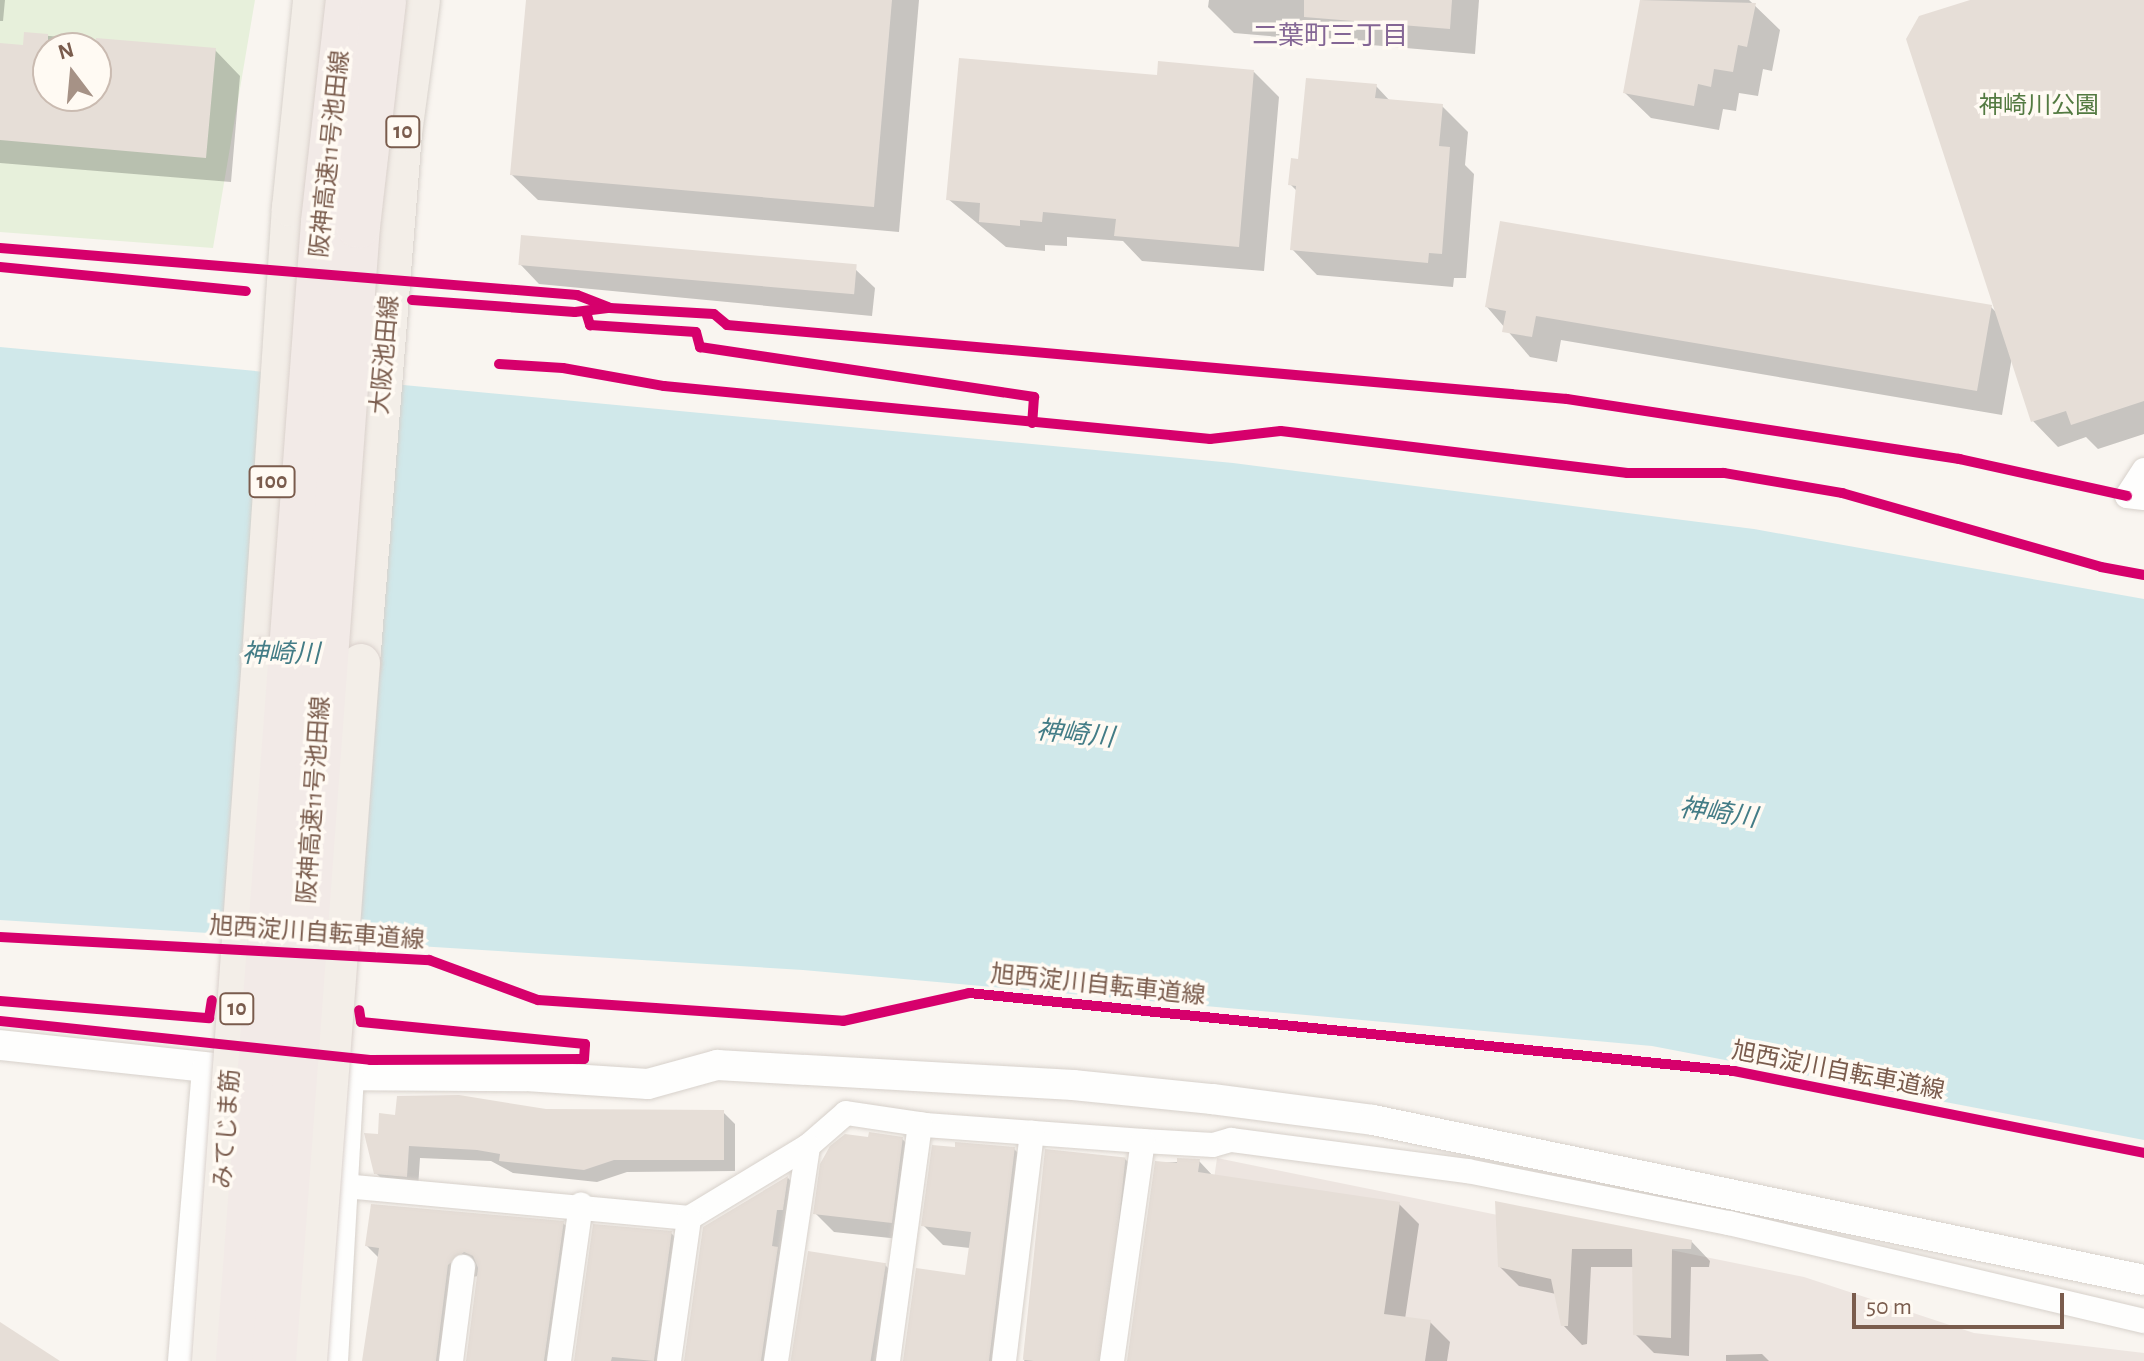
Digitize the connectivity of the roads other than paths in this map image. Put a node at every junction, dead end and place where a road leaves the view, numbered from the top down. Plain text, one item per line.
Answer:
1 (312, 0) edge
2 (348, 0) edge
3 (384, 0) edge
4 (421, 0) edge
5 (2144, 470) edge
6 (2136, 497) edge
7 (261, 658) joint
8 (0, 1045) edge
9 (207, 1069) junction
10 (349, 1077) junction
11 (920, 1124) junction
12 (1032, 1133) junction
13 (1143, 1141) junction
14 (808, 1146) junction
15 (344, 1186) junction
16 (581, 1205) junction
17 (689, 1218) junction
18 (463, 1267) dead end
19 (2144, 1280) edge
20 (2144, 1321) edge
21 (183, 1361) edge
22 (211, 1361) edge
23 (238, 1361) edge
24 (274, 1361) edge
25 (308, 1361) edge
26 (333, 1361) edge
27 (451, 1361) edge
28 (559, 1361) edge
29 (669, 1361) edge
30 (776, 1361) edge
31 (888, 1361) edge
32 (1004, 1361) edge
33 (1112, 1361) edge

1 - 7 main road, 100
2 - 23 highway, 阪神高速11号池田線, bridge
3 - 24 highway, 阪神高速11号池田線, bridge
4 - 25 main road, 大阪池田線 / 10, bridge
5 - 6 street
7 - 22 main road, みてじま筋 / 10, bridge
8 - 9 street
9 - 10 street
9 - 21 street
10 - 15 street
10 - 19 street
11 - 12 street
11 - 14 street
11 - 31 street
12 - 13 street
12 - 32 street
13 - 20 street
13 - 33 street
14 - 17 street
14 - 30 street
15 - 16 street
15 - 26 street
16 - 17 street
16 - 28 street
17 - 29 street
18 - 27 street

